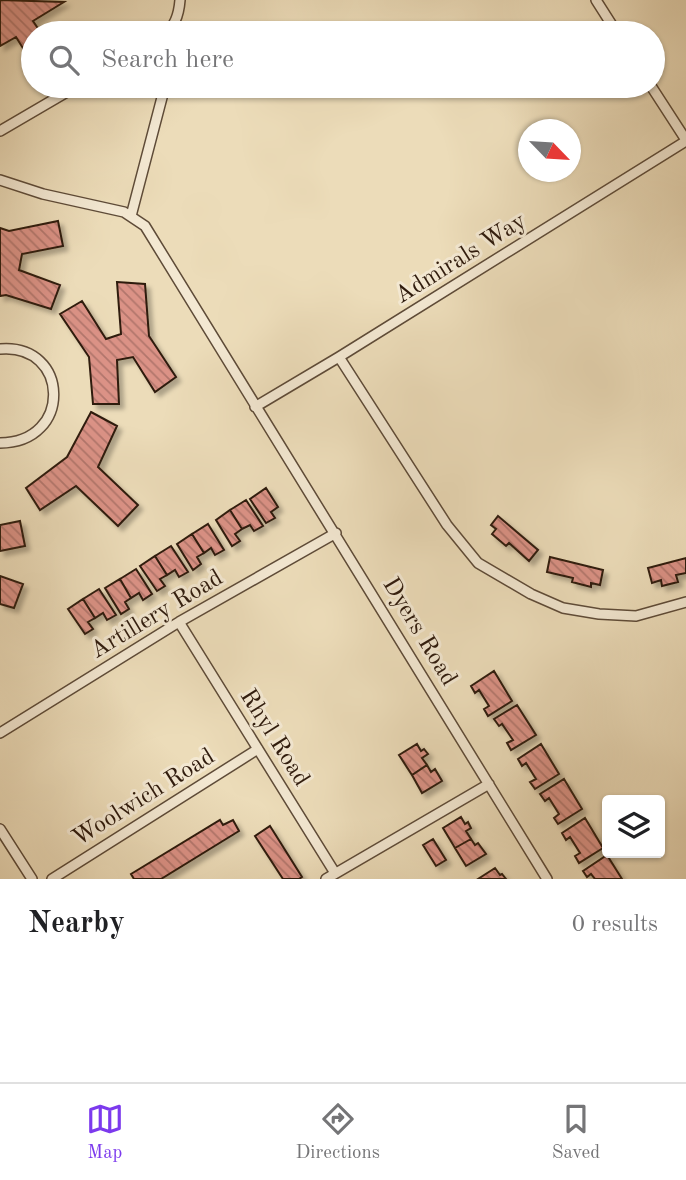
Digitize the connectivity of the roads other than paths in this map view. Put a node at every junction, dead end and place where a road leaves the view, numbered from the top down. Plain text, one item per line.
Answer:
1 (180, 0) edge
2 (596, 0) edge
3 (175, 21) edge
4 (609, 21) edge
5 (56, 98) edge
6 (162, 98) edge
7 (659, 98) edge
8 (0, 131) edge
9 (686, 140) edge
10 (0, 180) edge
11 (131, 216) junction
12 (0, 349) edge
13 (340, 358) junction
14 (255, 407) junction
15 (0, 443) edge
16 (336, 533) junction
17 (686, 602) edge
18 (179, 622) junction
19 (1, 731) edge
20 (258, 749) junction
21 (489, 784) junction
22 (0, 829) edge
23 (331, 876) edge
24 (32, 879) edge
25 (51, 879) edge
26 (547, 879) edge

1 - 3 lane
2 - 4 lane
5 - 8 lane
6 - 11 lane
7 - 9 lane
9 - 13 lane, Admirals Way
10 - 11 lane
11 - 14 lane, Dyers Road
12 - 15 lane
13 - 14 lane, Admirals Way
13 - 17 lane
14 - 16 lane, Dyers Road
16 - 18 lane, Artillery Road
16 - 21 lane, Dyers Road
18 - 19 lane, Artillery Road
18 - 20 lane, Rhyl Road
20 - 23 lane, Rhyl Road
20 - 25 lane, Woolwich Road
21 - 23 lane
21 - 26 lane, Dyers Road
22 - 24 lane

